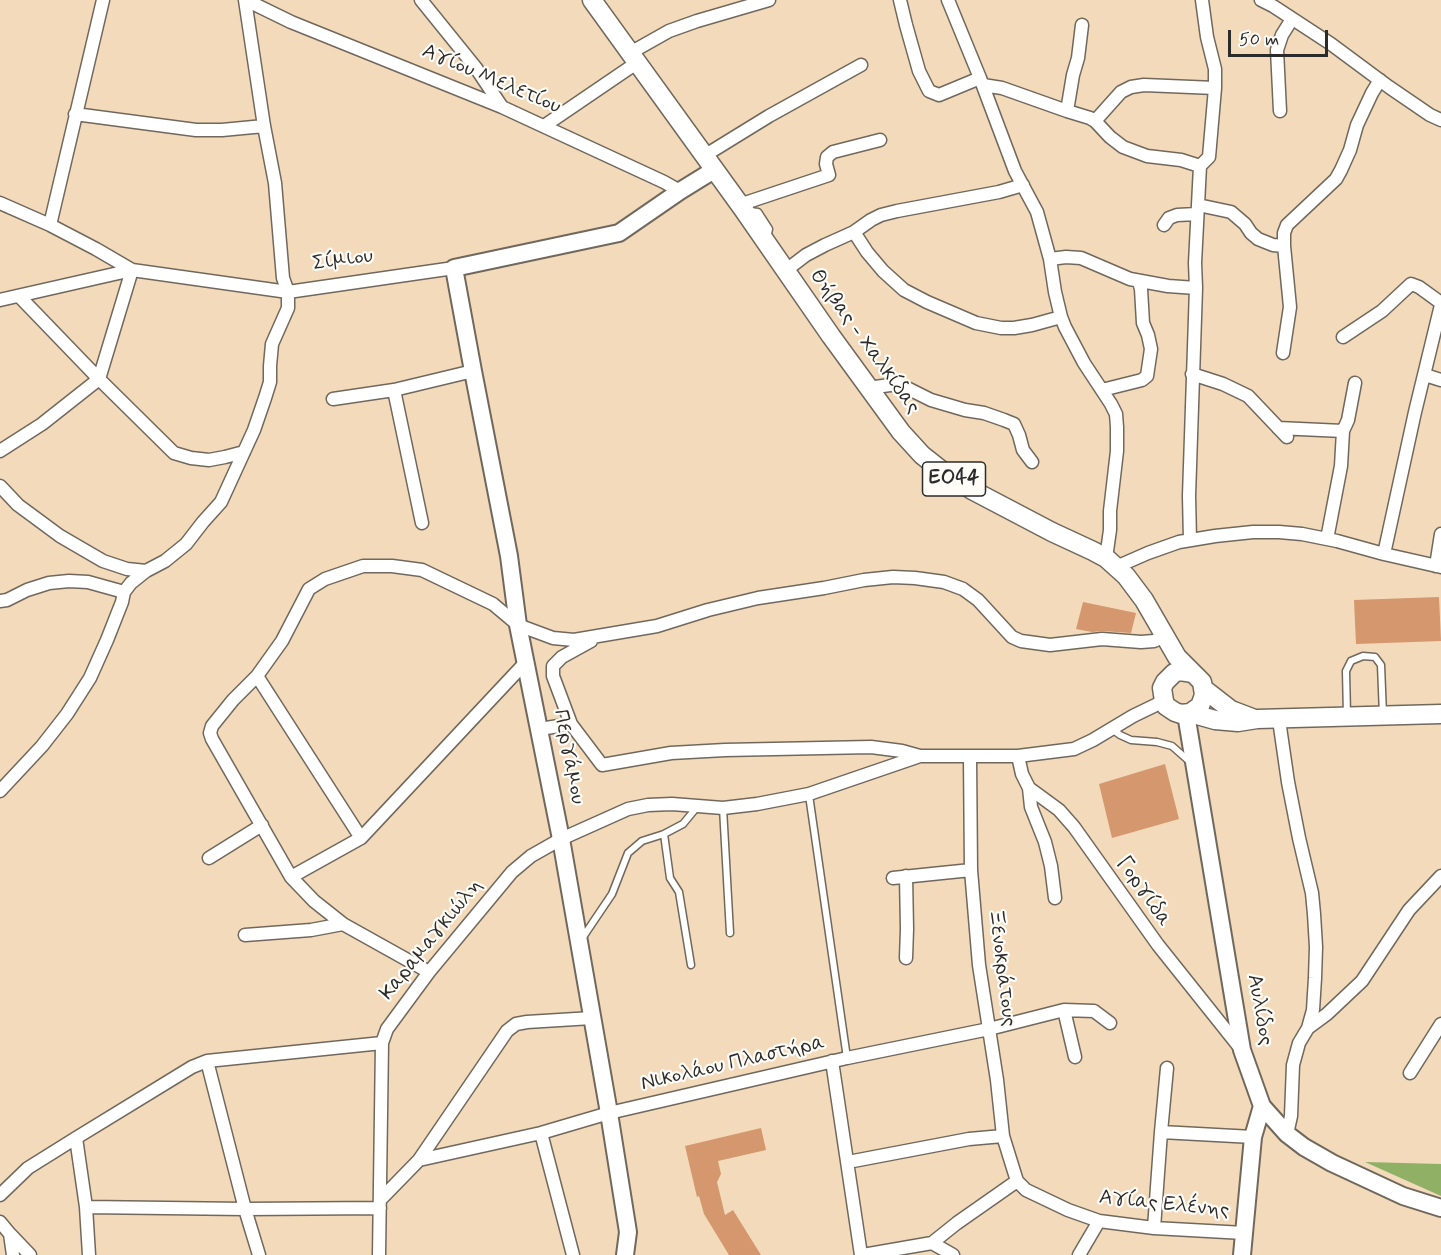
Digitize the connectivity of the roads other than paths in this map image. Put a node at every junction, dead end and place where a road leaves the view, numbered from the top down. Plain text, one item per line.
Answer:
1 (103, 0) edge
2 (245, 0) edge
3 (420, 0) edge
4 (592, 0) edge
5 (769, 0) edge
6 (900, 0) edge
7 (948, 0) edge
8 (1203, 0) edge
9 (1261, 0) edge
10 (1292, 19) junction
11 (1082, 25) dead end
12 (634, 58) junction
13 (861, 65) dead end
14 (1380, 80) junction
15 (982, 81) junction
16 (1215, 88) junction
17 (502, 107) junction
18 (1068, 111) junction
19 (1280, 111) dead end
20 (75, 114) junction
21 (1441, 120) edge
22 (1095, 121) junction
23 (264, 126) junction
24 (544, 126) junction
25 (880, 140) dead end
26 (709, 163) junction
27 (1200, 166) junction
28 (1023, 185) junction
29 (680, 191) junction
30 (0, 203) edge
31 (741, 207) junction
32 (1198, 209) junction
33 (50, 225) junction
34 (1164, 225) dead end
35 (854, 232) junction
36 (1284, 246) junction
37 (1050, 259) junction
38 (454, 268) junction
39 (132, 270) junction
40 (785, 271) junction
41 (1139, 282) junction
42 (1196, 288) junction
43 (288, 292) junction
44 (20, 296) junction
45 (0, 300) edge
46 (1441, 304) edge
47 (1061, 317) junction
48 (1343, 337) dead end
49 (1283, 352) dead end
50 (473, 371) junction
51 (1192, 374) junction
52 (1425, 375) junction
53 (99, 378) junction
54 (1441, 380) edge
55 (1355, 383) dead end
56 (868, 388) junction
57 (394, 390) junction
58 (1102, 390) junction
59 (333, 399) dead end
60 (1278, 428) junction
61 (1343, 431) junction
62 (1287, 437) dead end
63 (0, 451) edge
64 (244, 452) junction
65 (1032, 462) dead end
66 (0, 486) edge
67 (422, 523) dead end
68 (1441, 534) edge
69 (1327, 539) junction
70 (1190, 540) junction
71 (1384, 554) junction
72 (1111, 563) junction
73 (1438, 566) edge
74 (146, 571) junction
75 (124, 592) junction
76 (2, 602) edge
77 (518, 625) junction
78 (1165, 636) junction
79 (597, 637) junction
80 (525, 663) junction
81 (1192, 673) junction
82 (257, 676) junction
83 (1165, 682) junction
84 (1204, 688) junction
85 (1164, 701) junction
86 (1188, 713) junction
87 (1441, 714) edge
88 (1383, 715) junction
89 (1347, 717) junction
90 (1257, 719) junction
91 (1279, 720) junction
92 (571, 724) junction
93 (540, 729) junction
94 (1112, 729) junction
95 (920, 756) junction
96 (1018, 756) junction
97 (970, 757) junction
98 (1196, 769) junction
99 (1029, 788) junction
100 (0, 791) edge
101 (809, 794) junction
102 (698, 807) junction
103 (723, 808) junction
104 (262, 825) junction
105 (664, 834) junction
106 (361, 838) junction
107 (561, 839) junction
108 (209, 858) dead end
109 (971, 870) junction
110 (1441, 876) edge
111 (291, 877) junction
112 (1055, 898) dead end
113 (343, 924) junction
114 (730, 933) dead end
115 (245, 935) dead end
116 (580, 943) junction
117 (906, 958) dead end
118 (691, 965) dead end
119 (429, 972) junction
120 (1064, 1010) junction
121 (592, 1018) junction
122 (1110, 1023) dead end
123 (1441, 1024) edge
124 (1308, 1028) junction
125 (989, 1029) junction
126 (382, 1043) junction
127 (1242, 1050) junction
128 (1075, 1057) dead end
129 (847, 1058) junction
130 (207, 1061) junction
131 (832, 1061) junction
132 (1167, 1068) dead end
133 (1410, 1073) dead end
134 (1262, 1106) junction
135 (609, 1113) junction
136 (1161, 1132) junction
137 (541, 1133) junction
138 (1287, 1134) junction
139 (1003, 1136) junction
140 (1253, 1137) junction
141 (76, 1138) junction
142 (419, 1160) junction
143 (848, 1162) junction
144 (1017, 1181) junction
145 (0, 1194) edge
146 (380, 1204) junction
147 (86, 1207) junction
148 (1441, 1208) edge
149 (245, 1209) junction
150 (1099, 1221) junction
151 (0, 1222) edge
152 (1154, 1228) junction
153 (628, 1232) junction
154 (10, 1233) junction
155 (1244, 1233) junction
156 (932, 1244) junction
157 (13, 1255) edge
158 (30, 1255) edge
159 (89, 1255) edge
160 (259, 1255) edge
161 (379, 1255) edge
162 (572, 1255) edge
163 (625, 1255) edge
164 (634, 1255) edge
165 (862, 1255) edge
166 (953, 1255) edge
167 (1078, 1255) edge
168 (1242, 1255) edge

1 - 20 street
2 - 17 street, Αγίου Μελετίου
2 - 23 street
3 - 17 street
4 - 12 main road, Θήβας - Χαλκίδας / ΕΟ44
5 - 12 street
6 - 15 street
7 - 15 street
8 - 16 street
9 - 10 street
10 - 14 street
10 - 19 street
11 - 18 street
12 - 24 street
12 - 26 main road, Θήβας - Χαλκίδας / ΕΟ44
13 - 26 street
14 - 21 street
14 - 36 street
15 - 18 street
15 - 28 street
16 - 22 street
16 - 27 street
17 - 24 street, Αγίου Μελετίου
18 - 22 street
20 - 23 street
20 - 33 street
22 - 27 street
23 - 43 street
24 - 29 street, Αγίου Μελετίου
25 - 31 street
26 - 29 street
26 - 31 main road, Θήβας - Χαλκίδας / ΕΟ44
27 - 32 street
28 - 35 street
28 - 37 street
29 - 38 street, Σίμιου
30 - 33 street
31 - 40 main road, Θήβας - Χαλκίδας / ΕΟ44
32 - 34 street
32 - 36 street
32 - 42 street
33 - 39 street
35 - 40 street
35 - 47 street
36 - 49 street
37 - 41 street
37 - 47 street
38 - 43 street, Σίμιου
38 - 50 street, Περγάμου
39 - 43 street, Σίμιου
39 - 44 street, Σίμιου
39 - 53 street
40 - 56 main road, Θήβας - Χαλκίδας / ΕΟ44
41 - 42 street
41 - 58 street
42 - 51 street
43 - 64 street
44 - 45 street, Σίμιου
44 - 53 street
46 - 48 street
46 - 52 street
47 - 58 street
50 - 57 street
50 - 77 street, Περγάμου
51 - 60 street
51 - 70 street
52 - 54 street
52 - 71 street
53 - 63 street
53 - 64 street
55 - 61 street
56 - 65 street
56 - 72 main road, Θήβας - Χαλκίδας / ΕΟ44
57 - 59 street
57 - 67 street
58 - 72 street
60 - 61 street
60 - 62 street
61 - 69 street
64 - 74 street
66 - 74 street
68 - 73 street
69 - 70 street
69 - 71 street
70 - 72 street
71 - 73 street
72 - 78 main road, Θήβας - Χαλκίδας / ΕΟ44
74 - 75 street
75 - 76 street
75 - 100 street
77 - 79 street
77 - 80 street, Περγάμου
77 - 82 street
78 - 79 street
78 - 81 main road, Θήβας - Χαλκίδας / ΕΟ44
78 - 83 main road
79 - 92 street
80 - 93 street, Περγάμου
80 - 106 street
81 - 83 main road
81 - 84 main road, ΕΟ44
82 - 104 street
82 - 106 street
83 - 85 main road
84 - 86 main road
84 - 90 main road
85 - 86 main road
85 - 94 street
86 - 90 main road
86 - 98 street, Αυλίδος
87 - 88 main road
88 - 89 main road
88 - 89 lane
89 - 91 main road
90 - 91 main road
91 - 124 street
92 - 93 street
92 - 95 street
93 - 107 street, Περγάμου
94 - 96 street
94 - 98 lane
95 - 97 street
95 - 101 street, Καραμαγκιώλη
96 - 97 street
96 - 99 street
97 - 109 street, Ξενοκράτους
98 - 127 street, Αυλίδος
99 - 112 street
99 - 127 street, Γοργίδα
101 - 103 street, Καραμαγκιώλη
101 - 129 lane
102 - 103 street, Καραμαγκιώλη
102 - 105 lane
102 - 107 street, Καραμαγκιώλη
103 - 114 lane
104 - 108 street
104 - 111 street
105 - 116 lane
105 - 118 lane
106 - 111 street
107 - 116 street, Περγάμου
107 - 119 street, Καραμαγκιώλη
109 - 117 street
109 - 125 street, Ξενοκράτους
110 - 124 street
111 - 113 street
113 - 115 street
113 - 119 street
116 - 121 street, Περγάμου
119 - 126 street, Καραμαγκιώλη
120 - 122 street, Νικολάου Πλαστήρα
120 - 125 street, Νικολάου Πλαστήρα
120 - 128 street
121 - 135 street, Περγάμου
121 - 142 street
123 - 133 street
124 - 138 street
125 - 129 street, Νικολάου Πλαστήρα
125 - 139 street, Ξενοκράτους
126 - 130 street
126 - 146 street
127 - 134 street, Αυλίδος
129 - 131 street, Νικολάου Πλαστήρα
130 - 141 street
130 - 149 street
131 - 135 street, Νικολάου Πλαστήρα
131 - 143 street
132 - 136 street
134 - 138 street, Αυλίδος
134 - 140 street
135 - 137 street, Νικολάου Πλαστήρα
135 - 153 street, Περγάμου
136 - 140 street
136 - 152 street
137 - 142 street, Νικολάου Πλαστήρα
137 - 162 street
138 - 148 street, Αυλίδος
139 - 143 street
139 - 144 street, Ξενοκράτους
140 - 155 street
141 - 145 street
141 - 147 street
142 - 146 street
143 - 165 street
144 - 150 street, Αγίας Ελένης
144 - 156 street
146 - 149 street
146 - 161 street
147 - 149 street
147 - 159 street
149 - 160 street
150 - 152 street, Αγίας Ελένης
150 - 167 street
151 - 154 street
152 - 155 street, Αγίας Ελένης
153 - 163 street
153 - 164 street, Περγάμου
154 - 157 street
154 - 158 street
155 - 168 street
156 - 165 street
156 - 166 street

